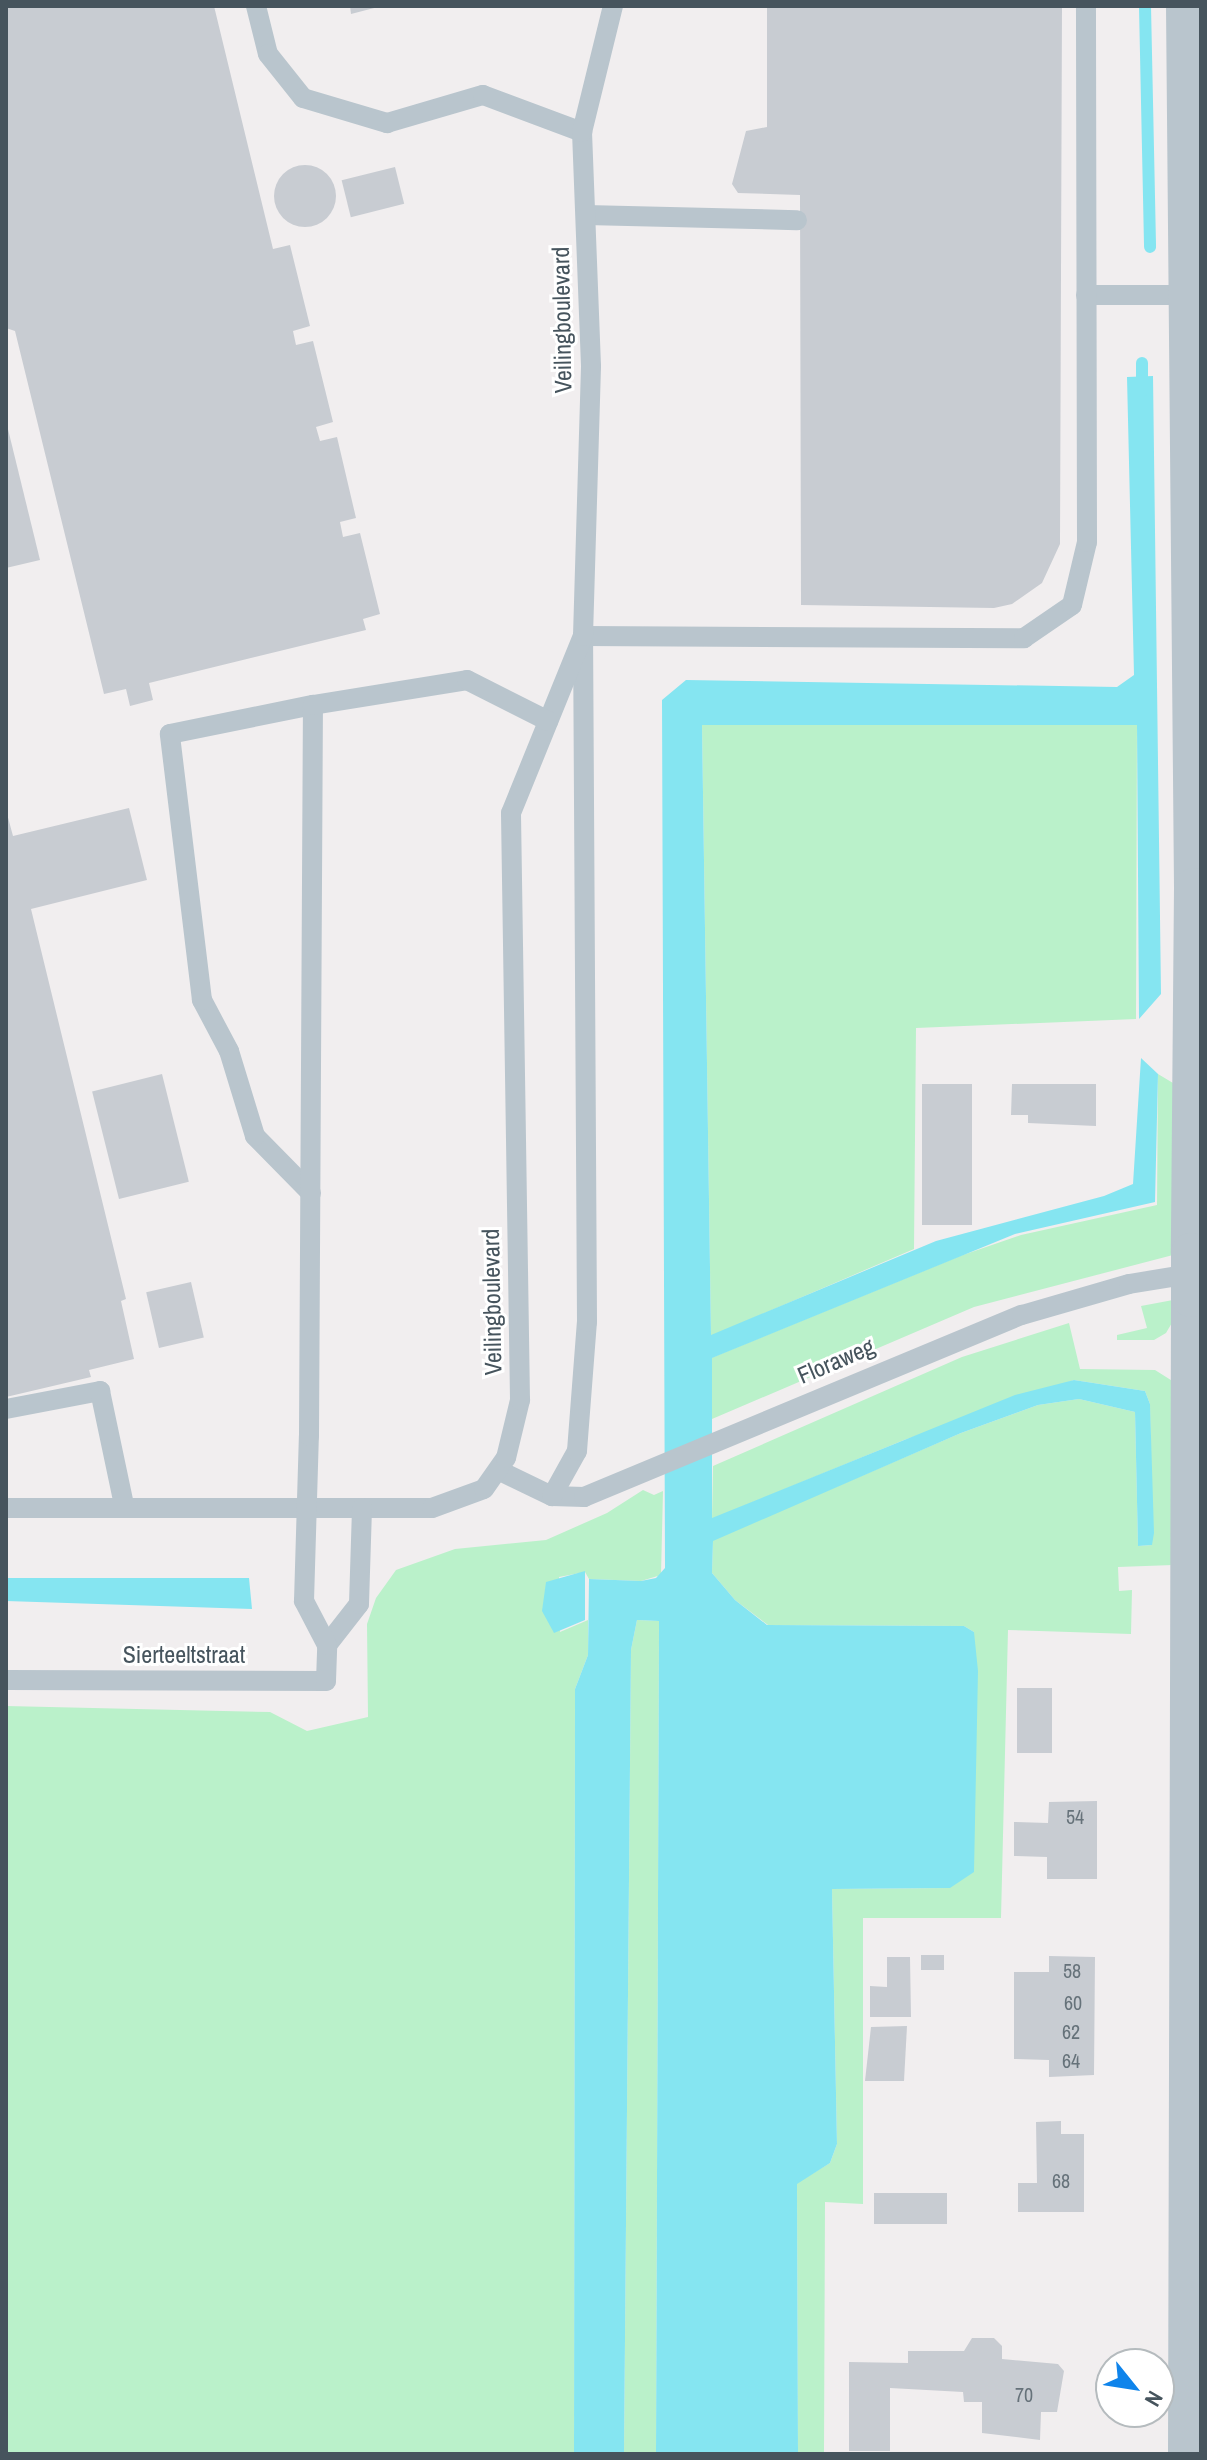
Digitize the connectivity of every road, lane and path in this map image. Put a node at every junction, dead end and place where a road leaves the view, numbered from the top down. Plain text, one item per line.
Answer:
1 (256, 6) edge
2 (613, 6) edge
3 (1086, 6) edge
4 (1186, 6) edge
5 (582, 132) junction
6 (586, 215) junction
7 (797, 220) dead end
8 (1086, 295) junction
9 (1193, 295) edge
10 (583, 636) junction
11 (313, 705) junction
12 (548, 721) junction
13 (311, 1193) junction
14 (1194, 1274) edge
15 (6, 1409) edge
16 (500, 1471) junction
17 (552, 1496) junction
18 (124, 1505) junction
19 (306, 1507) junction
20 (6, 1508) edge
21 (362, 1508) junction
22 (327, 1645) junction
23 (6, 1680) edge
24 (1188, 2454) edge

1 - 5 lane
2 - 5 lane, Veilingboulevard
3 - 8 lane
4 - 9 street
5 - 6 lane, Veilingboulevard
6 - 7 lane
6 - 10 lane, Veilingboulevard
8 - 9 lane
8 - 10 lane
9 - 14 street
10 - 12 lane, Veilingboulevard
10 - 17 lane, Veilingboulevard
11 - 12 lane
11 - 13 lane
11 - 13 lane
12 - 16 lane, Veilingboulevard
13 - 19 lane
14 - 17 lane, Floraweg
14 - 24 street
15 - 18 lane
16 - 17 lane, Floraweg
16 - 21 lane
18 - 19 lane
18 - 20 lane
19 - 21 lane
19 - 22 lane
21 - 22 lane
22 - 23 lane, Sierteeltstraat

